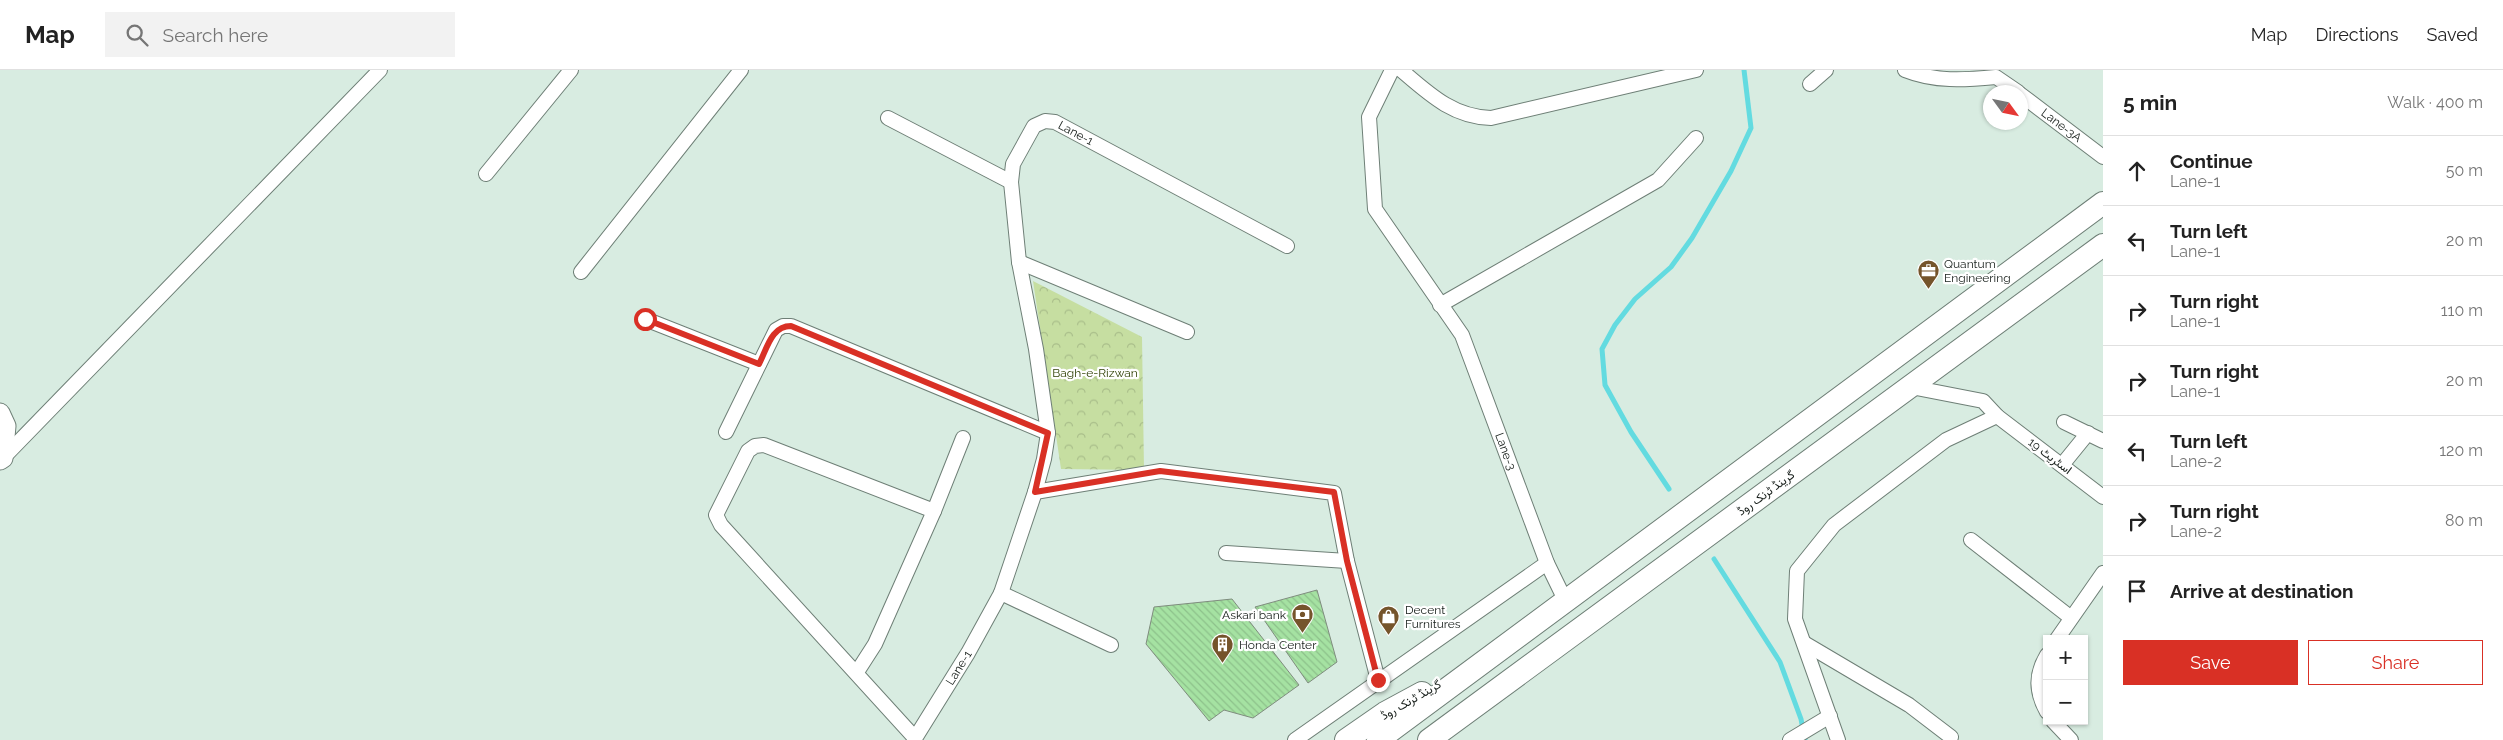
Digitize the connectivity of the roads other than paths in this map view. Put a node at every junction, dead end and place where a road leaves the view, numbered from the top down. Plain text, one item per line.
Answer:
1 (380, 70) edge
2 (571, 70) edge
3 (741, 70) edge
4 (1392, 70) edge
5 (1401, 70) edge
6 (1696, 70) edge
7 (1826, 70) edge
8 (1905, 70) edge
9 (1810, 84) dead end
10 (2007, 85) edge
11 (2028, 101) edge
12 (888, 118) dead end
13 (1696, 138) dead end
14 (2103, 157) edge
15 (486, 174) dead end
16 (1011, 182) junction
17 (2103, 203) edge
18 (1287, 246) dead end
19 (2103, 246) edge
20 (1019, 262) junction
21 (581, 272) dead end
22 (1440, 305) junction
23 (645, 319) dead end
24 (1187, 332) dead end
25 (759, 364) junction
26 (1911, 387) junction
27 (0, 414) edge
28 (1996, 416) junction
29 (2064, 422) dead end
30 (726, 432) dead end
31 (1048, 433) junction
32 (2088, 433) junction
33 (963, 438) dead end
34 (2103, 442) edge
35 (1, 459) edge
36 (2062, 465) junction
37 (1035, 492) junction
38 (2103, 498) edge
39 (934, 511) junction
40 (1971, 540) dead end
41 (1226, 552) dead end
42 (1347, 561) junction
43 (1547, 563) junction
44 (2103, 573) edge
45 (1001, 593) junction
46 (1566, 602) junction
47 (2070, 617) junction
48 (2059, 635) edge
49 (1804, 642) junction
50 (1111, 645) dead end
51 (1504, 648) junction
52 (2043, 661) edge
53 (857, 672) junction
54 (1378, 680) junction
55 (2043, 705) edge
56 (1830, 716) junction
57 (2057, 725) edge
58 (1951, 737) dead end
59 (1793, 738) edge
60 (914, 739) edge
61 (1295, 740) edge
62 (1346, 740) edge
63 (1378, 740) edge
64 (1430, 740) edge
65 (1838, 740) edge
66 (2072, 740) edge

1 - 35 street
2 - 15 street
3 - 21 street
4 - 22 street, Lane-3
5 - 6 street
7 - 9 street
8 - 10 street, Lane-3A
11 - 14 street, Lane-3A
12 - 16 street
13 - 22 street
16 - 18 street, Lane-1
16 - 20 street, Lane-1
17 - 46 highway, گرینڈ ٹرنک روڈ
19 - 26 highway, گرینڈ ٹرنک روڈ
20 - 24 street
20 - 31 street, Lane-1
22 - 43 street, Lane-3
23 - 25 street
25 - 30 street
25 - 31 street
26 - 28 street, اسٹریٹ 19
26 - 64 highway, گرینڈ ٹرنک روڈ
27 - 35 main road
28 - 36 street, اسٹریٹ 19
28 - 49 street
29 - 32 street
31 - 37 street, Lane-1
32 - 34 street
32 - 36 street
33 - 39 street
36 - 38 street, اسٹریٹ 19
37 - 42 street
37 - 45 street, Lane-1
39 - 53 street
39 - 53 street
40 - 47 street
41 - 42 street
42 - 54 street
43 - 46 street, Lane-3
43 - 54 street
44 - 47 street
45 - 50 street
45 - 60 street, Lane-1
46 - 51 highway, گرینڈ ٹرنک روڈ
47 - 48 street
49 - 56 street
49 - 58 street
51 - 62 highway, گرینڈ ٹرنک روڈ
51 - 63 highway, گرینڈ ٹرنک روڈ
52 - 55 street
53 - 60 street
54 - 61 street
56 - 59 street
56 - 65 street
57 - 66 street

